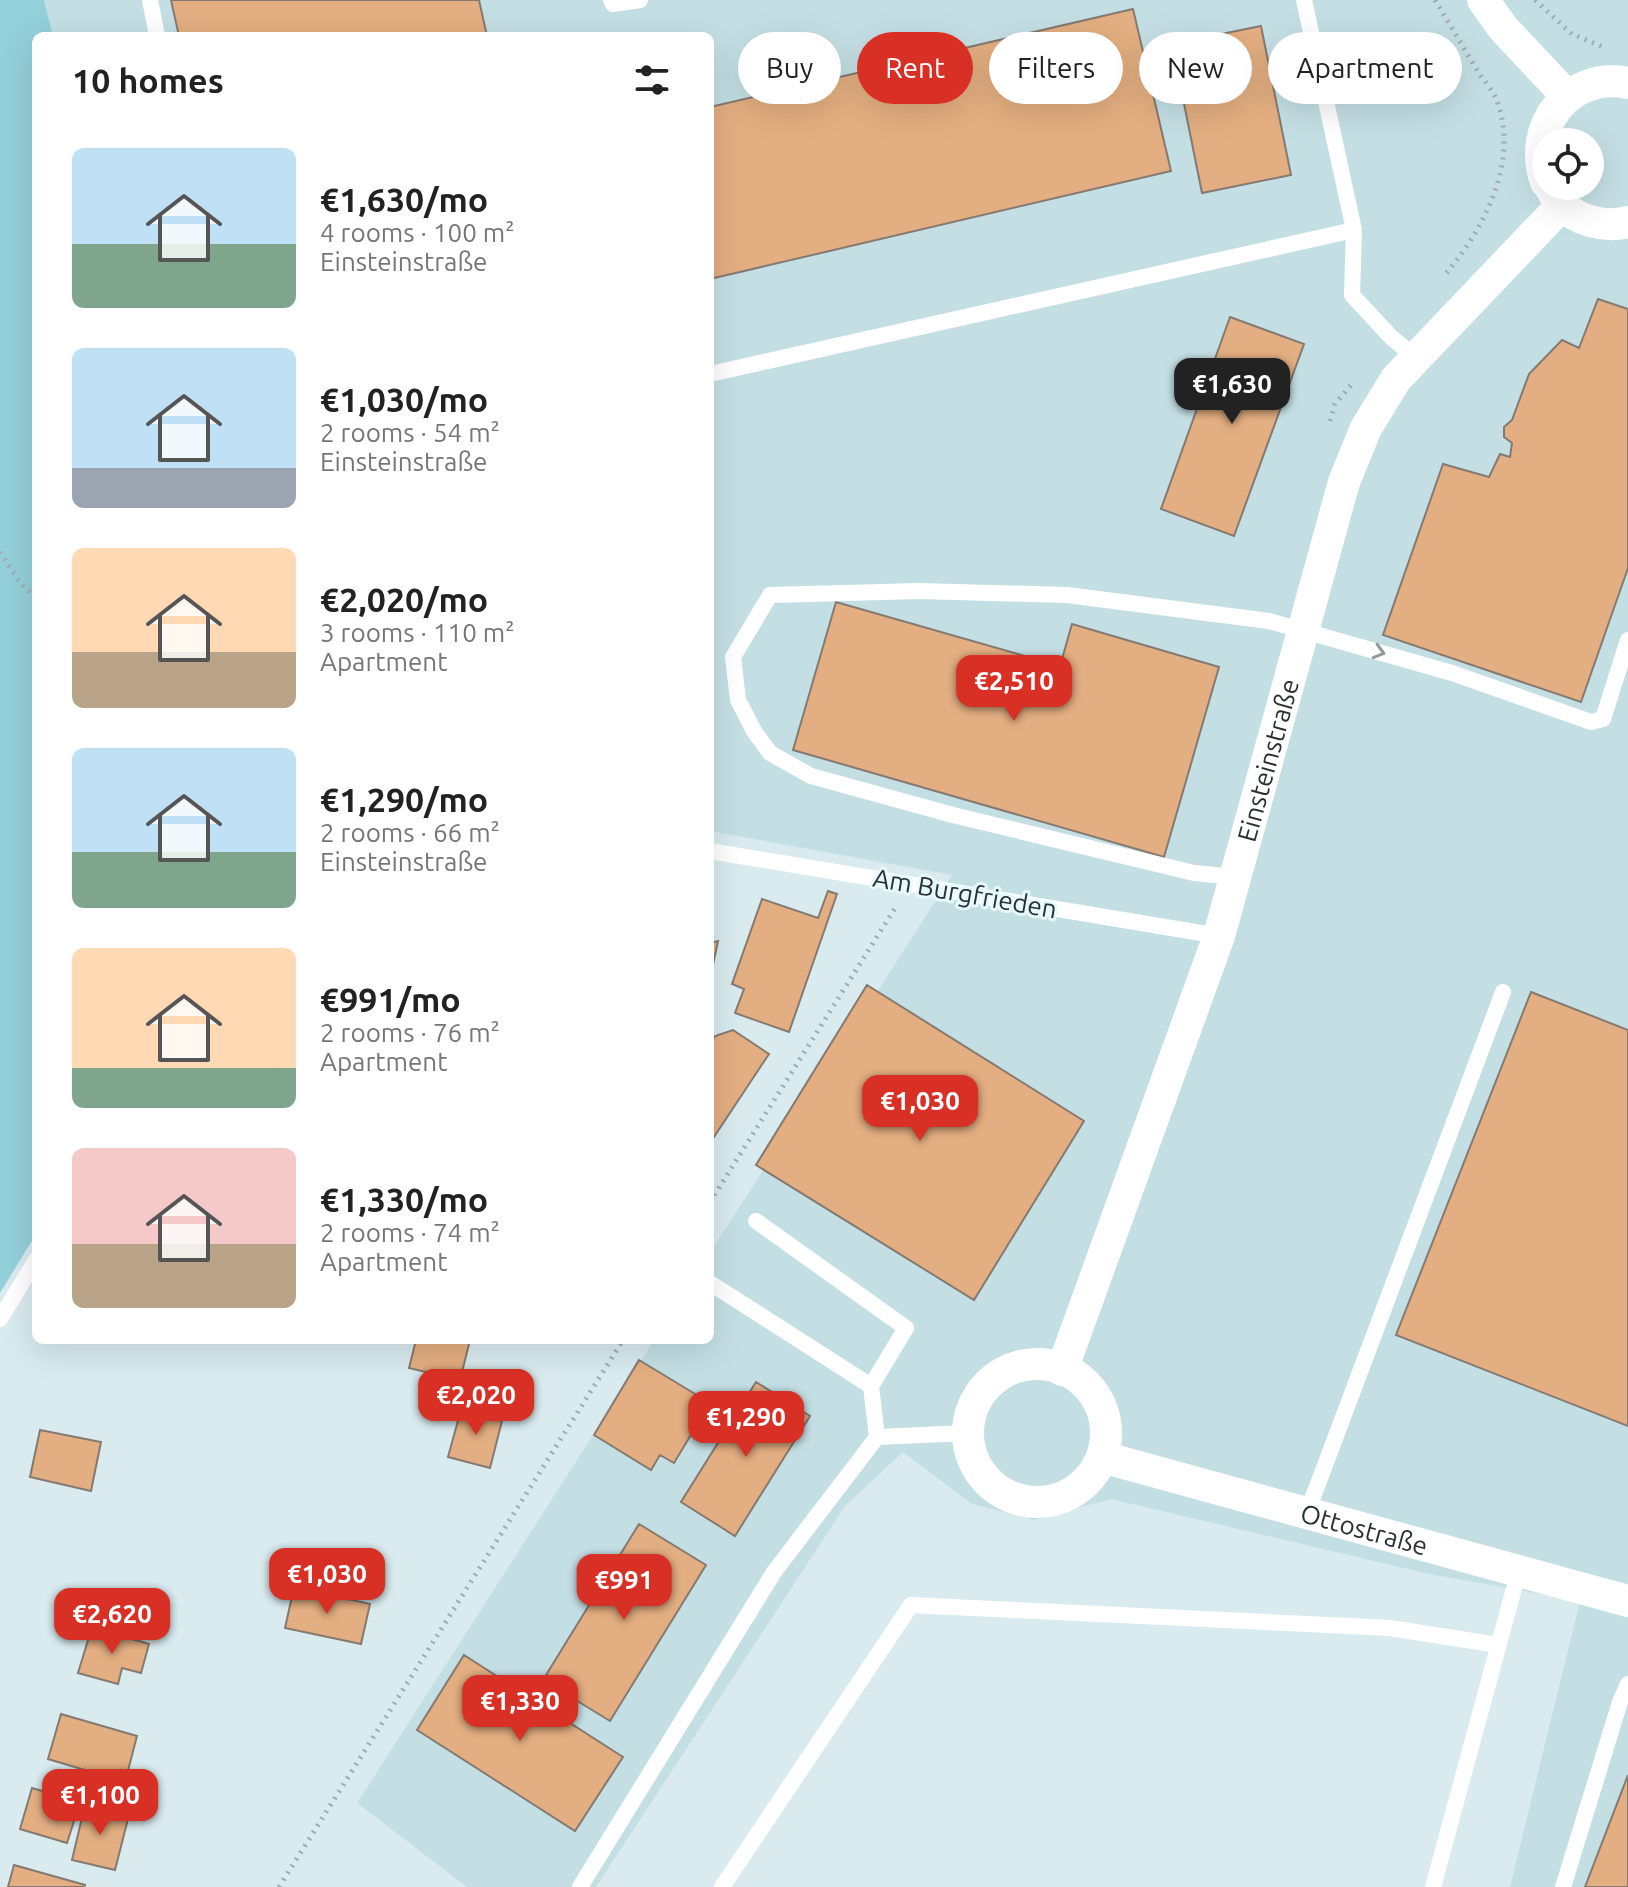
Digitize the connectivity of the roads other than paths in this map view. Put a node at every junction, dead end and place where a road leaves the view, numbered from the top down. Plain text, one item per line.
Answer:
1 (150, 0) edge
2 (611, 0) edge
3 (640, 0) edge
4 (1304, 0) edge
5 (1483, 0) edge
6 (156, 32) edge
7 (1628, 83) edge
8 (1567, 96) junction
9 (1546, 128) edge
10 (1545, 200) edge
11 (1563, 200) edge
12 (1628, 222) edge
13 (1354, 230) junction
14 (1416, 358) junction
15 (714, 373) edge
16 (1304, 631) junction
17 (1628, 640) edge
18 (714, 852) edge
19 (1236, 877) junction
20 (1219, 936) junction
21 (1503, 992) dead end
22 (756, 1221) dead end
23 (32, 1267) edge
24 (714, 1286) edge
25 (0, 1319) edge
26 (1062, 1370) junction
27 (871, 1386) junction
28 (968, 1433) junction
29 (877, 1437) junction
30 (1102, 1457) junction
31 (1307, 1513) junction
32 (1519, 1570) junction
33 (1628, 1601) edge
34 (1498, 1645) junction
35 (1628, 1684) edge
36 (580, 1887) edge
37 (722, 1887) edge
38 (1433, 1887) edge
39 (1563, 1887) edge

1 - 6 lane
2 - 3 lane
4 - 13 lane
5 - 8 street
7 - 8 street
8 - 9 street
10 - 14 street, Einsteinstraße
11 - 12 street
13 - 14 lane
13 - 15 lane
14 - 16 street, Einsteinstraße
16 -> 17 lane
16 - 19 street, Einsteinstraße
16 - 19 lane
18 - 20 lane, Am Burgfrieden
19 - 20 street, Einsteinstraße
20 - 26 street, Einsteinstraße
21 - 31 lane
22 - 27 lane
23 - 25 lane
24 - 27 lane
26 - 28 street
26 - 30 street
27 - 29 lane
28 - 29 lane
28 - 30 street
29 - 36 lane
30 - 31 street, Ottostraße
31 - 32 street, Ottostraße
32 - 33 street, Ottostraße
32 - 34 lane
34 - 37 lane
34 - 38 lane
35 - 39 lane

